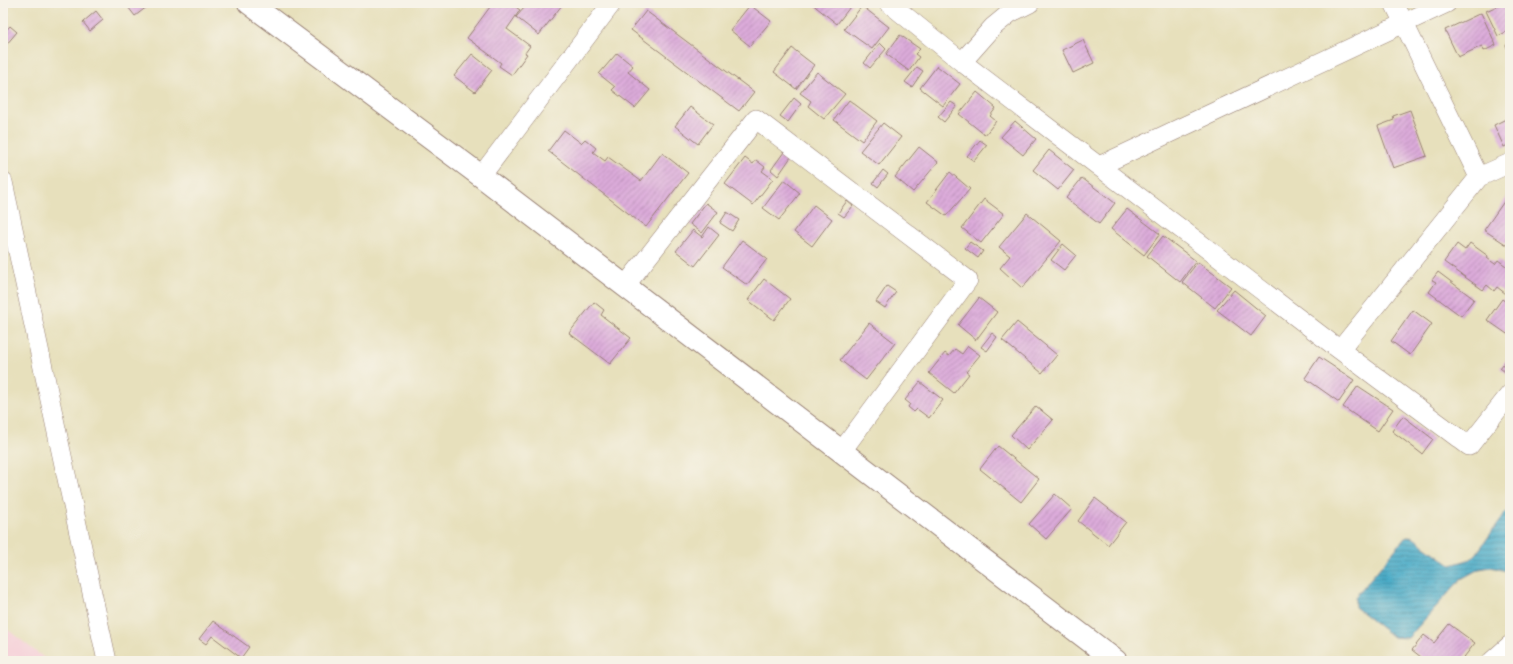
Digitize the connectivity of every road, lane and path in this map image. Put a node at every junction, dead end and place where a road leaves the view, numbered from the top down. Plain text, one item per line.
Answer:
1 (249, 3) edge
2 (612, 3) edge
3 (889, 3) edge
4 (1030, 3) edge
5 (1394, 3) edge
6 (1447, 3) edge
7 (1403, 24) junction
8 (962, 62) junction
9 (1510, 163) edge
10 (1099, 166) junction
11 (481, 176) junction
12 (1479, 177) junction
13 (3, 182) edge
14 (625, 286) junction
15 (1340, 350) junction
16 (1510, 394) edge
17 (841, 452) junction
18 (1510, 644) edge
19 (107, 661) edge
20 (1116, 661) edge
21 (1492, 661) edge

1 - 11 street
2 - 11 street
3 - 8 street
4 - 8 street
5 - 7 street
6 - 7 street
7 - 10 street
7 - 12 street
8 - 10 street
9 - 12 street
10 - 15 street
11 - 14 street
12 - 15 street
13 - 19 street
14 - 17 street
14 - 17 street
15 - 16 street
17 - 20 street
18 - 21 street

